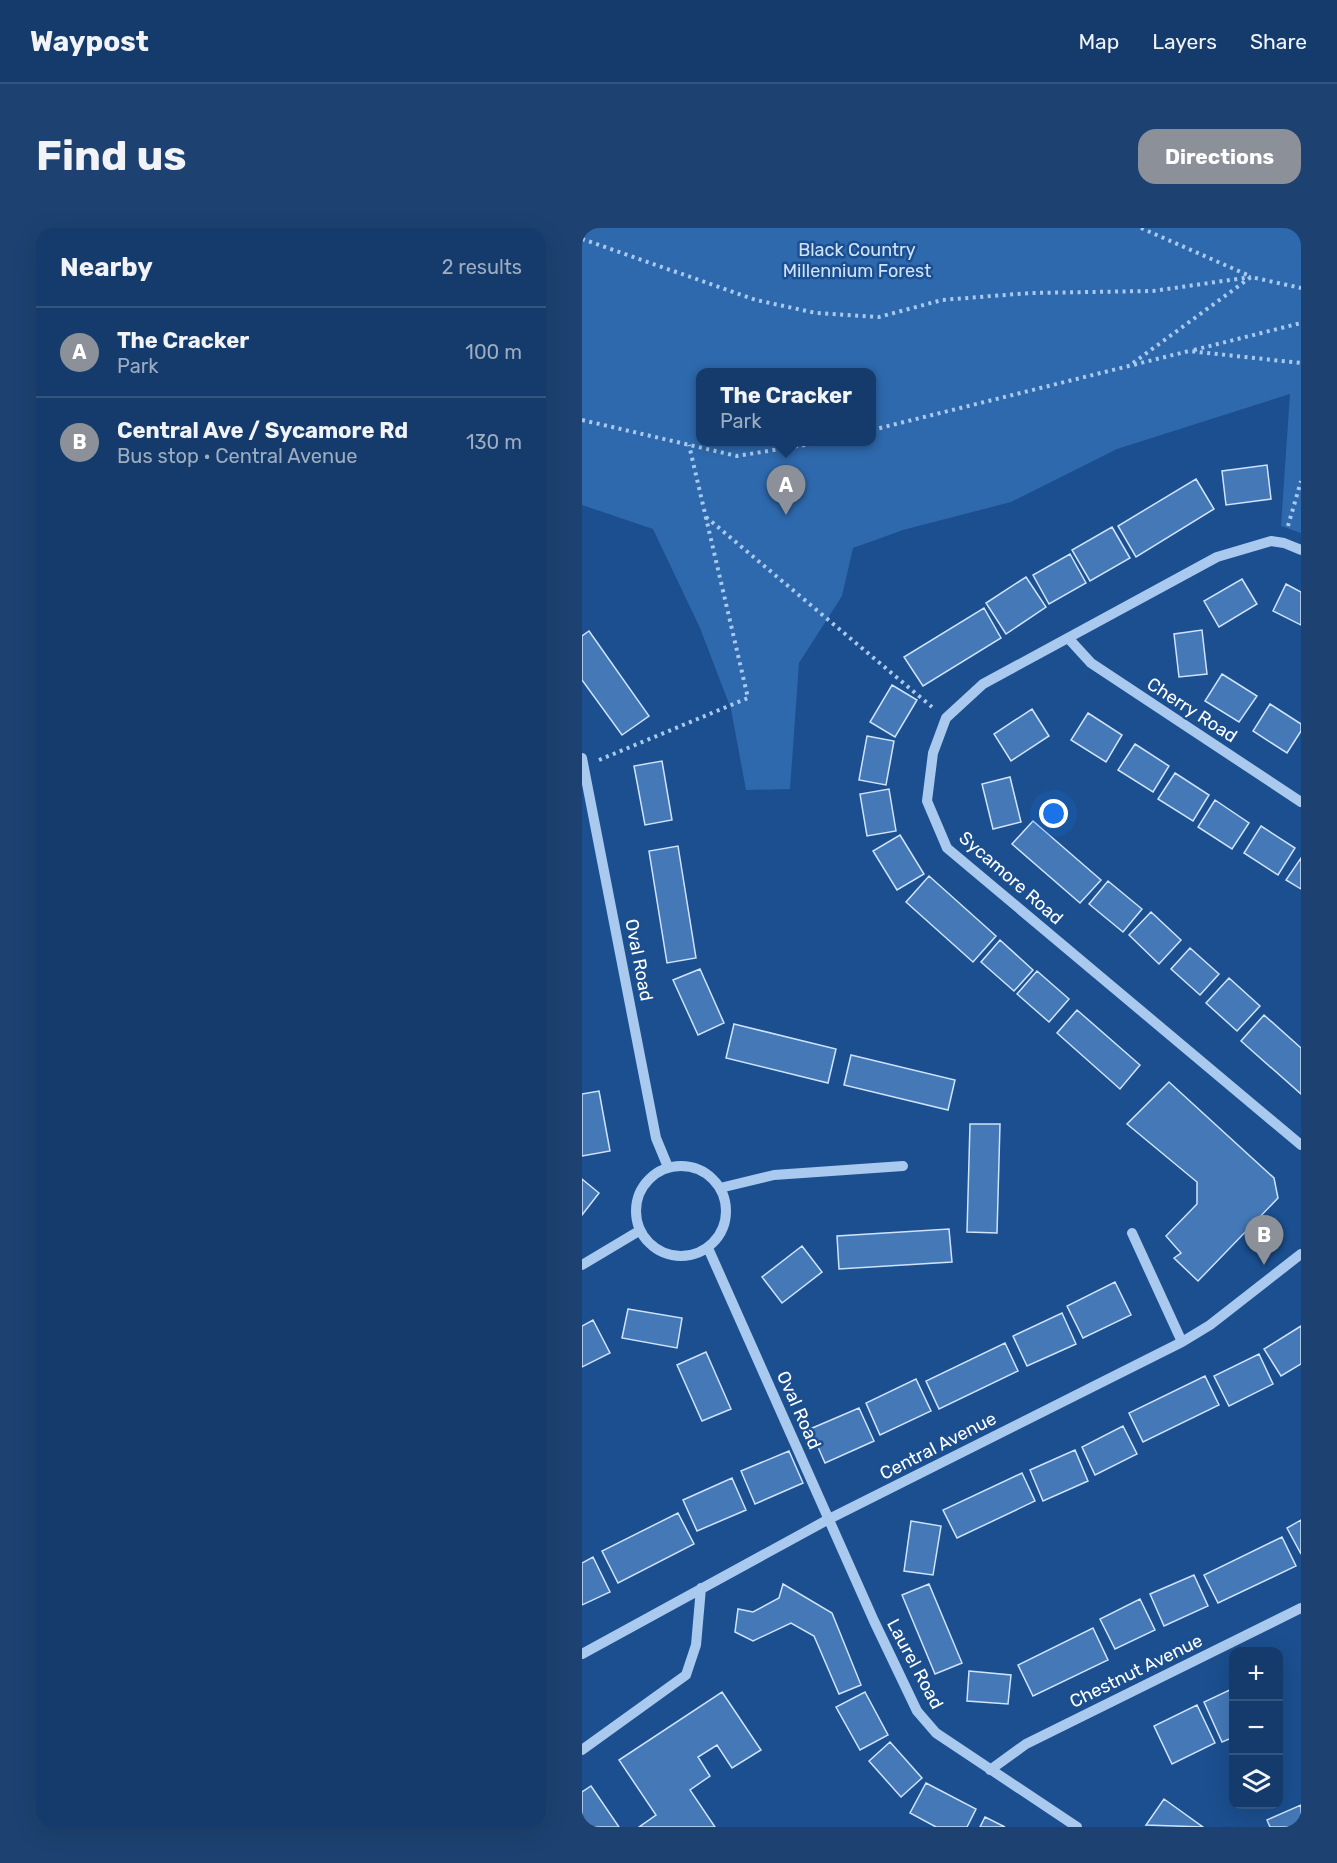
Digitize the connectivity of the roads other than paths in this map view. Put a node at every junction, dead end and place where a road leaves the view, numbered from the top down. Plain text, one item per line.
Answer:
1 (1301, 550) edge
2 (1069, 639) junction
3 (583, 762) edge
4 (1301, 802) edge
5 (1301, 1145) edge
6 (903, 1166) dead end
7 (668, 1167) junction
8 (720, 1188) junction
9 (639, 1231) junction
10 (1132, 1233) dead end
11 (708, 1248) junction
12 (1301, 1254) edge
13 (582, 1265) edge
14 (1182, 1342) junction
15 (829, 1519) junction
16 (700, 1588) junction
17 (1301, 1608) edge
18 (582, 1654) edge
19 (582, 1750) edge
20 (990, 1770) junction
21 (1077, 1827) edge

1 - 2 street, Sycamore Road
2 - 4 street, Cherry Road
2 - 5 street, Sycamore Road
3 - 7 street, Oval Road
6 - 8 street
7 - 8 street
7 - 9 street
8 - 11 street
9 - 11 street
9 - 13 street
10 - 14 street
11 - 15 street, Oval Road
12 - 14 street, Central Avenue
14 - 15 street, Central Avenue
15 - 16 street, Central Avenue
15 - 20 street, Laurel Road
16 - 18 street, Central Avenue
16 - 19 street
17 - 20 street, Chestnut Avenue
20 - 21 street, Laurel Road

